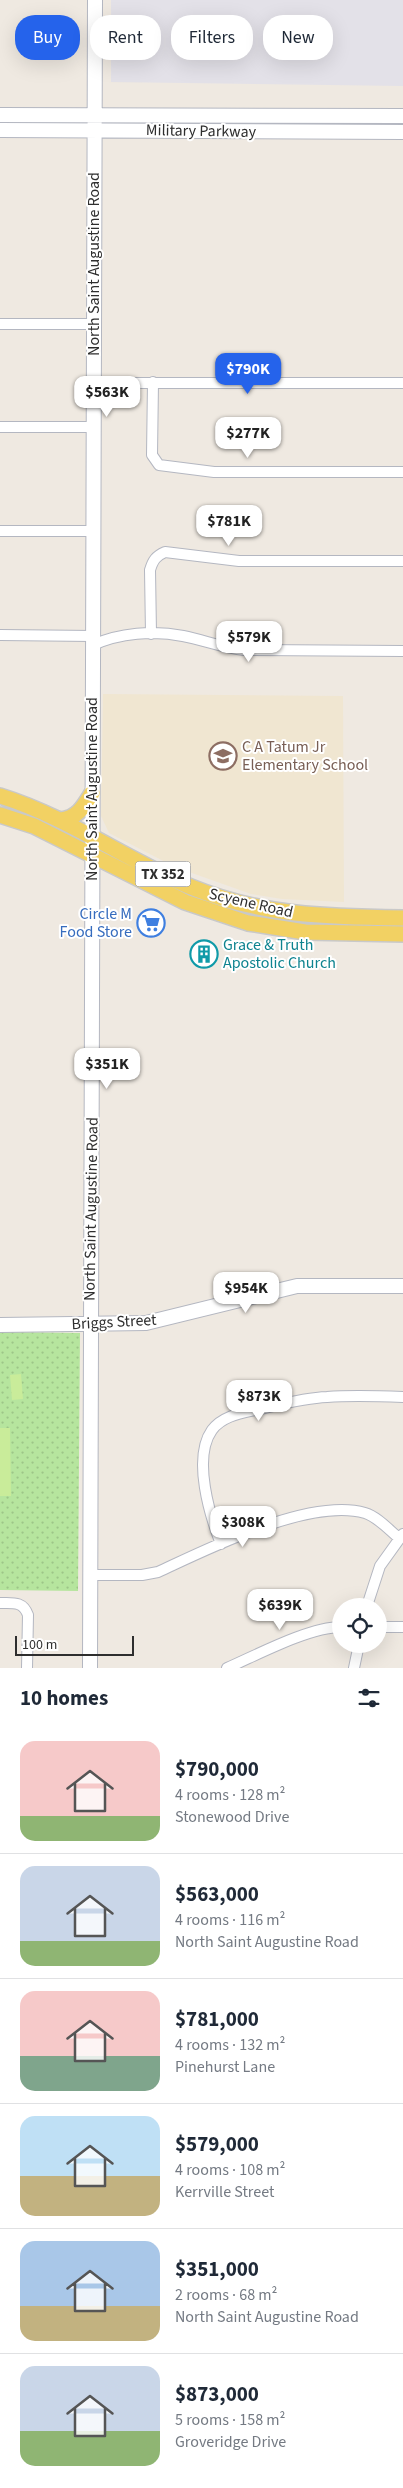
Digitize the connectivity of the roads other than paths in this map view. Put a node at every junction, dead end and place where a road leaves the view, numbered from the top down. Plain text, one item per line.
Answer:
1 (95, 0) edge
2 (0, 116) edge
3 (204, 116) junction
4 (385, 116) junction
5 (403, 116) edge
6 (94, 123) junction
7 (0, 130) edge
8 (403, 131) edge
9 (204, 132) junction
10 (0, 324) edge
11 (94, 324) junction
12 (153, 382) junction
13 (93, 383) junction
14 (403, 383) edge
15 (0, 427) edge
16 (93, 427) junction
17 (403, 472) edge
18 (93, 530) junction
19 (0, 531) edge
20 (403, 561) edge
21 (151, 634) junction
22 (0, 635) edge
23 (93, 641) junction
24 (403, 650) edge
25 (92, 792) junction
26 (0, 796) edge
27 (0, 815) edge
28 (61, 820) junction
29 (92, 836) junction
30 (92, 855) junction
31 (403, 918) edge
32 (403, 934) edge
33 (403, 1286) edge
34 (90, 1324) junction
35 (0, 1325) edge
36 (403, 1397) edge
37 (401, 1536) edge
38 (221, 1544) junction
39 (91, 1575) junction
40 (370, 1598) edge
41 (0, 1602) edge
42 (387, 1627) edge
43 (403, 1627) edge
44 (332, 1628) edge
45 (357, 1653) edge
46 (28, 1668) edge
47 (90, 1668) edge
48 (227, 1668) edge
49 (354, 1668) edge

1 - 6 street, North Saint Augustine Road
2 - 6 street, Military Parkway
3 - 4 street, Military Parkway
3 - 6 street, Military Parkway
3 - 9 street
4 - 5 street, Military Parkway
4 - 8 street
6 - 7 street, Military Parkway
6 - 9 street, Military Parkway
6 - 11 street, North Saint Augustine Road
8 - 9 street, Military Parkway
10 - 11 street
11 - 13 street, North Saint Augustine Road
12 - 13 street
12 - 14 street
12 - 17 street
13 - 16 street, North Saint Augustine Road
15 - 16 street
16 - 18 street, North Saint Augustine Road
18 - 19 street
18 - 23 street, North Saint Augustine Road
20 - 21 street
21 - 23 street
21 - 24 street
22 - 23 street
23 - 25 street, North Saint Augustine Road
25 - 28 main road
25 - 29 street, North Saint Augustine Road
26 - 28 main road, Scyene Road / TX 352
27 - 30 main road, Scyene Road / TX 352
28 - 29 main road, Scyene Road / TX 352
29 - 30 street, North Saint Augustine Road
29 - 31 main road, Scyene Road / TX 352
30 - 32 main road, Scyene Road / TX 352
30 - 34 street, North Saint Augustine Road
33 - 34 street, Briggs Street
34 - 35 street, Briggs Street
34 - 39 street, North Saint Augustine Road
36 - 38 street
37 - 38 street
37 - 40 street
38 - 39 street
39 - 47 street, North Saint Augustine Road
41 - 46 street
42 - 43 street
44 - 48 street
45 - 49 street

